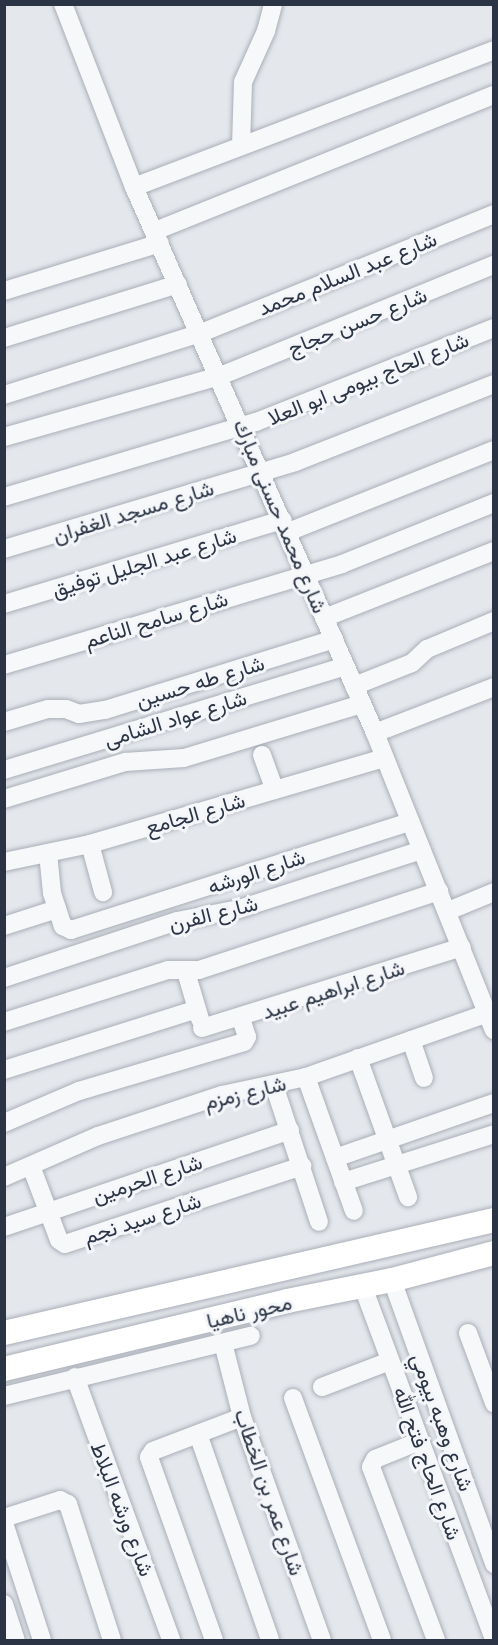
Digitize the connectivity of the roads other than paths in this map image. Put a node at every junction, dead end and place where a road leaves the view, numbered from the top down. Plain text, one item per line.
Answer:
1 (63, 4) edge
2 (273, 4) edge
3 (494, 50) edge
4 (494, 95) edge
5 (241, 146) junction
6 (134, 187) junction
7 (494, 214) edge
8 (158, 237) junction
9 (494, 265) edge
10 (178, 284) junction
11 (4, 291) edge
12 (494, 328) edge
13 (201, 333) junction
14 (4, 338) edge
15 (220, 376) junction
16 (494, 384) edge
17 (4, 395) edge
18 (242, 426) junction
19 (4, 437) edge
20 (494, 450) edge
21 (262, 473) junction
22 (4, 497) edge
23 (494, 503) edge
24 (286, 526) junction
25 (4, 549) edge
26 (494, 551) edge
27 (307, 573) junction
28 (4, 604) edge
29 (324, 618) junction
30 (494, 621) edge
31 (334, 639) junction
32 (4, 665) edge
33 (346, 666) junction
34 (354, 686) junction
35 (494, 687) edge
36 (362, 704) junction
37 (4, 722) edge
38 (375, 733) junction
39 (262, 755) dead end
40 (385, 758) junction
41 (4, 770) edge
42 (275, 790) junction
43 (4, 799) edge
44 (410, 822) junction
45 (90, 844) junction
46 (422, 850) junction
47 (48, 853) junction
48 (4, 862) edge
49 (439, 891) junction
50 (103, 892) dead end
51 (494, 892) edge
52 (57, 909) junction
53 (448, 911) junction
54 (4, 926) edge
55 (462, 947) junction
56 (186, 972) junction
57 (4, 978) edge
58 (196, 1009) junction
59 (241, 1019) junction
60 (491, 1021) edge
61 (4, 1022) edge
62 (202, 1028) junction
63 (411, 1040) junction
64 (209, 1053) junction
65 (358, 1058) junction
66 (4, 1070) edge
67 (306, 1077) junction
68 (424, 1077) dead end
69 (274, 1085) junction
70 (494, 1103) edge
71 (4, 1123) edge
72 (290, 1131) junction
73 (494, 1134) edge
74 (387, 1140) junction
75 (335, 1158) junction
76 (396, 1165) junction
77 (31, 1166) junction
78 (302, 1166) junction
79 (4, 1177) edge
80 (344, 1182) junction
81 (408, 1197) dead end
82 (48, 1211) junction
83 (354, 1211) dead end
84 (494, 1220) edge
85 (319, 1222) dead end
86 (4, 1227) edge
87 (494, 1253) edge
88 (392, 1280) junction
89 (363, 1287) junction
90 (4, 1333) edge
91 (468, 1333) dead end
92 (251, 1336) dead end
93 (223, 1343) junction
94 (485, 1355) edge
95 (390, 1361) junction
96 (4, 1369) edge
97 (75, 1377) junction
98 (322, 1387) dead end
99 (4, 1396) edge
100 (292, 1398) dead end
101 (494, 1403) edge
102 (242, 1417) junction
103 (198, 1434) junction
104 (420, 1441) junction
105 (4, 1518) edge
106 (4, 1523) edge
107 (494, 1564) edge
108 (4, 1604) edge
109 (494, 1640) edge
110 (16, 1641) edge
111 (42, 1641) edge
112 (112, 1641) edge
113 (171, 1641) edge
114 (214, 1641) edge
115 (270, 1641) edge
116 (322, 1641) edge
117 (382, 1641) edge
118 (436, 1641) edge

1 - 6 street, شارع محمد حسنى مبارك
2 - 5 street
3 - 5 street
4 - 8 street
5 - 6 street
6 - 8 street, شارع محمد حسنى مبارك
7 - 13 street, شارع عبد السلام محمد
8 - 10 street, شارع محمد حسنى مبارك
8 - 11 street
9 - 15 street, شارع حسن حجاج
10 - 13 street, شارع محمد حسنى مبارك
10 - 14 street
12 - 18 street, شارع الحاج بيومى ابو العلا
13 - 15 street, شارع محمد حسنى مبارك
13 - 17 street, شارع عبد السلام محمد
15 - 18 street, شارع محمد حسنى مبارك
15 - 19 street, شارع حسن حجاج
16 - 21 street, شارع مسجد الغفران
18 - 21 street, شارع محمد حسنى مبارك
18 - 22 street, شارع الحاج بيومى ابو العلا
20 - 24 street, شارع عبد الجليل توفيق
21 - 24 street, شارع محمد حسنى مبارك
21 - 25 street, شارع مسجد الغفران
23 - 27 street, شارع سامح الناعم
24 - 27 street, شارع محمد حسنى مبارك
24 - 28 street, شارع عبد الجليل توفيق
26 - 29 street
27 - 29 street, شارع محمد حسنى مبارك
27 - 32 street, شارع سامح الناعم
29 - 31 street, شارع محمد حسنى مبارك
30 - 34 street
31 - 33 street, شارع محمد حسنى مبارك
31 - 37 street, شارع طه حسين
33 - 34 street, شارع محمد حسنى مبارك
33 - 41 street, شارع عواد الشامى
34 - 36 street, شارع محمد حسنى مبارك
35 - 38 street
36 - 38 street, شارع محمد حسنى مبارك
36 - 43 street
38 - 40 street, شارع محمد حسنى مبارك
39 - 42 street
40 - 42 street, شارع الجامع
40 - 44 street, شارع محمد حسنى مبارك
42 - 45 street, شارع الجامع
44 - 46 street, شارع محمد حسنى مبارك
44 - 52 street, شارع الورشه
45 - 47 street, شارع الجامع
45 - 50 street
46 - 49 street, شارع محمد حسنى مبارك
46 - 57 street, شارع الفرن
47 - 48 street, شارع الجامع
47 - 52 street
49 - 53 street, شارع محمد حسنى مبارك
49 - 56 street
51 - 53 street
52 - 54 street
53 - 55 street, شارع محمد حسنى مبارك
55 - 59 street, شارع ابراهيم عبيد
55 - 60 street, شارع محمد حسنى مبارك
56 - 58 street
56 - 61 street
58 - 62 street
58 - 66 street
59 - 62 street, شارع ابراهيم عبيد
59 - 64 street
60 - 63 street, شارع زمزم
62 - 64 street
63 - 65 street, شارع زمزم
63 - 68 street
64 - 71 street
65 - 67 street, شارع زمزم
65 - 74 street
67 - 69 street, شارع زمزم
67 - 75 street
69 - 72 street
69 - 77 street, شارع زمزم
70 - 74 street
72 - 78 street
72 - 82 street, شارع الحرمين
73 - 76 street
74 - 75 street
74 - 76 street
75 - 80 street
76 - 80 street
76 - 81 street
77 - 79 street, شارع زمزم
77 - 82 street, شارع سيد نجم
78 - 82 street, شارع سيد نجم
78 - 85 street
80 - 83 street
82 - 86 street, شارع الحرمين
84 - 90 main road, محور ناهيا
87 - 88 main road, محور ناهيا
88 - 89 main road, محور ناهيا
88 - 107 street, شارع وهبه بيومي
89 - 95 street, شارع الحاج فتح الله
89 - 96 main road, محور ناهيا
91 - 94 street
92 - 93 street
93 - 97 street
93 - 102 street, شارع عمر بن الخطاب
94 - 101 street
95 - 98 street
95 - 104 street, شارع الحاج فتح الله
97 - 99 street
97 - 113 street, شارع ورشه البلاط
100 - 117 street
102 - 103 street
102 - 116 street, شارع عمر بن الخطاب
103 - 114 street
103 - 115 street
104 - 109 street, شارع الحاج فتح الله
104 - 118 street
105 - 112 street
106 - 111 street
108 - 110 street

